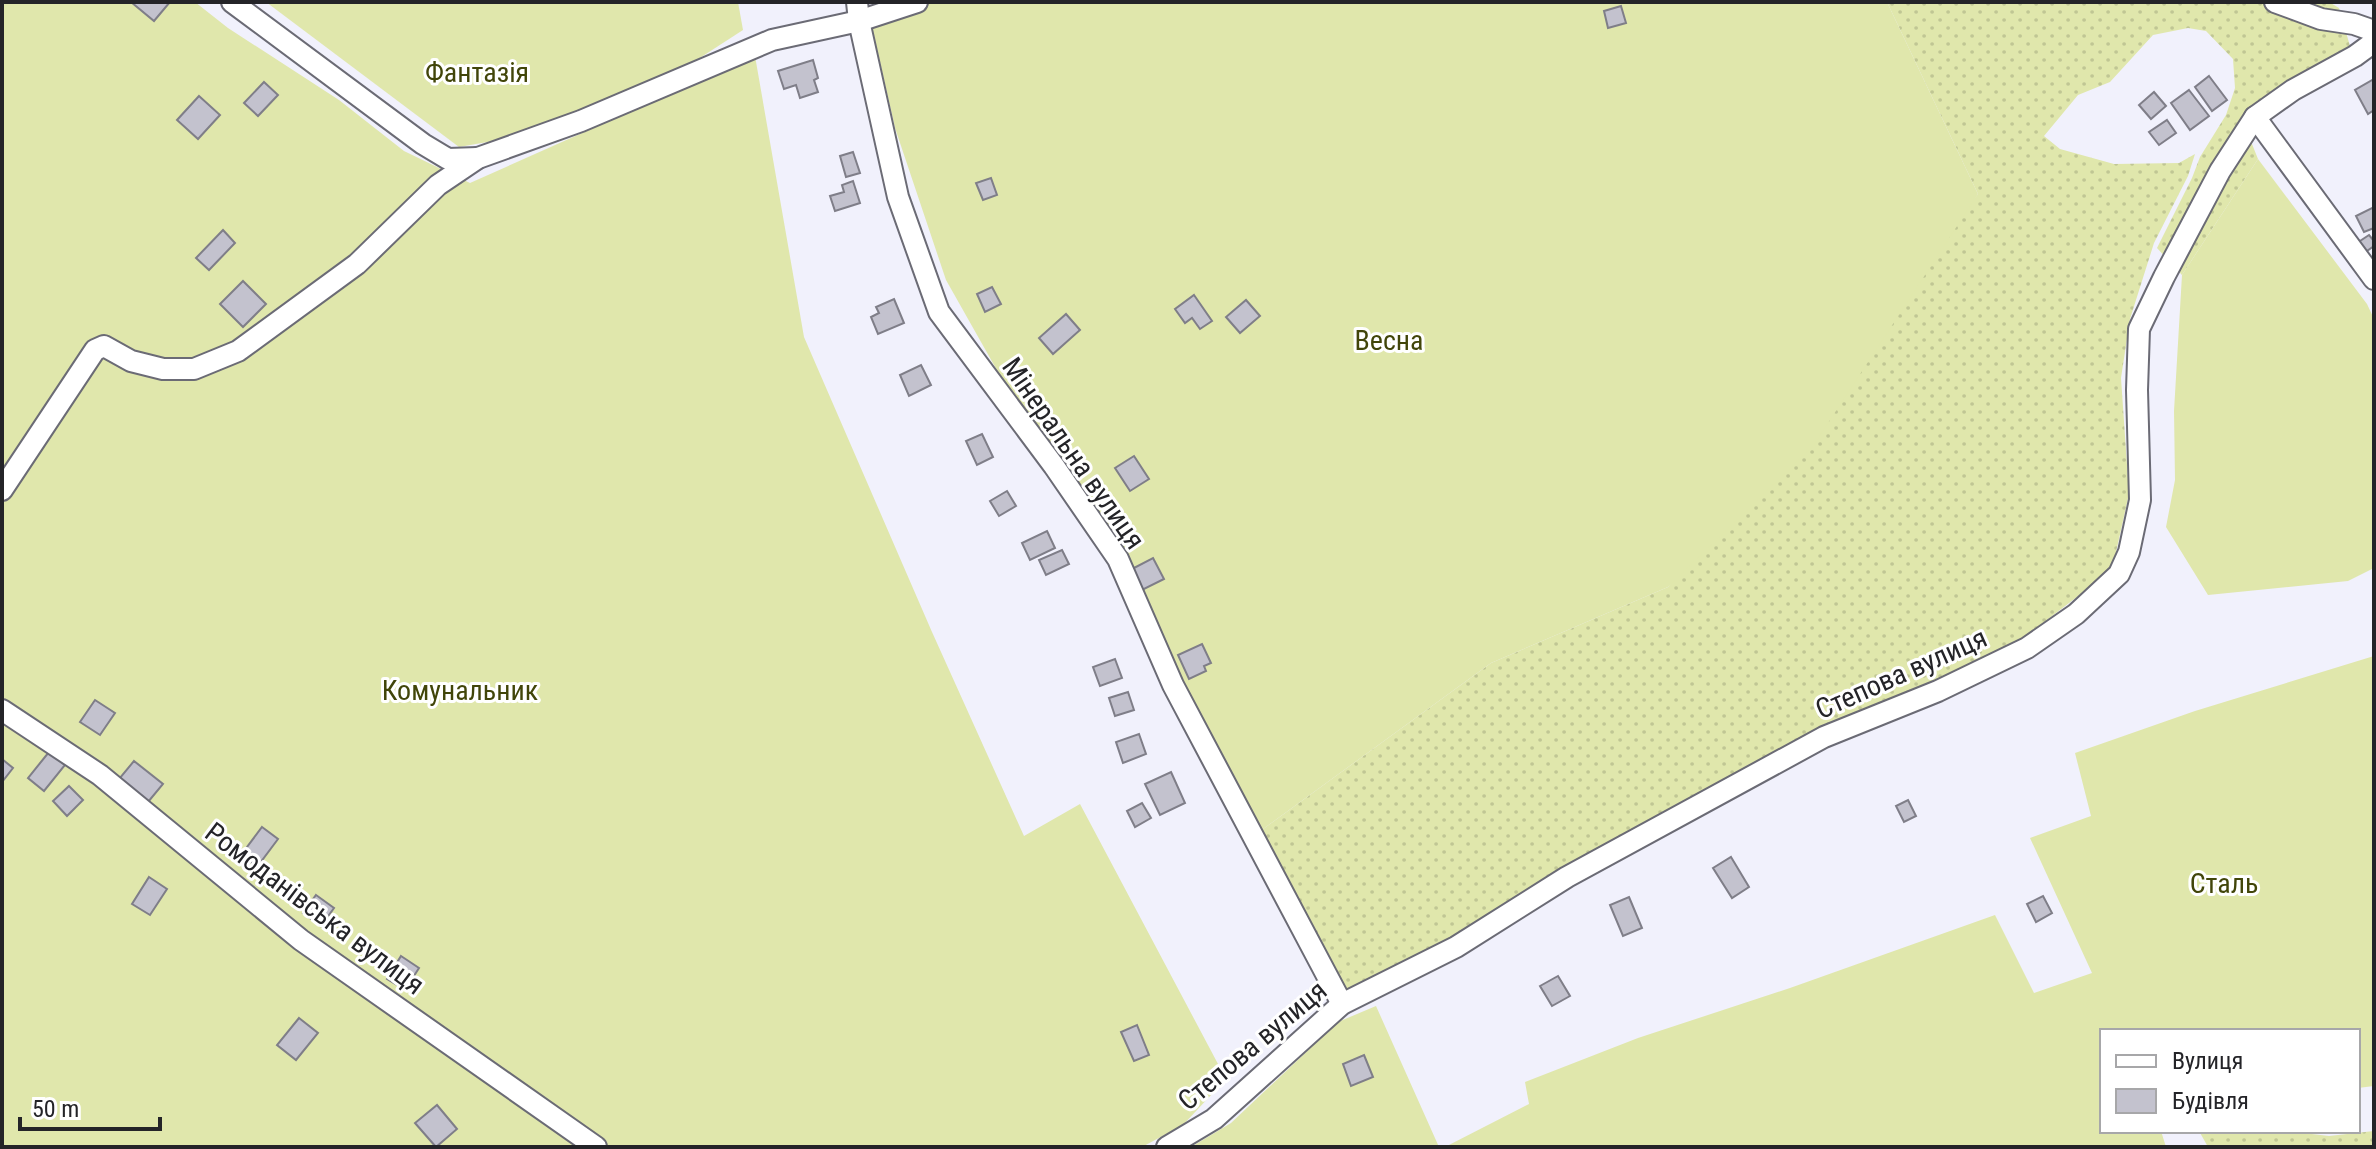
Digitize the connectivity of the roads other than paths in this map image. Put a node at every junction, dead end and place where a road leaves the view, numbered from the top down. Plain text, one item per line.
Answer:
1 (232, 2) edge
2 (917, 2) edge
3 (2275, 2) edge
4 (858, 12) edge
5 (2374, 31) edge
6 (2374, 42) edge
7 (2255, 117) junction
8 (478, 158) junction
9 (2374, 279) edge
10 (2, 490) edge
11 (2, 710) edge
12 (1342, 1004) junction
13 (596, 1147) edge
14 (1167, 1147) edge

1 - 8 street
2 - 4 street
3 - 5 street
4 - 8 street
4 - 12 street, Мінеральна вулиця
6 - 7 street, Степова вулиця
7 - 9 street
7 - 12 street, Степова вулиця
8 - 10 street
11 - 13 street, Ромоданівська вулиця
12 - 14 street, Степова вулиця

